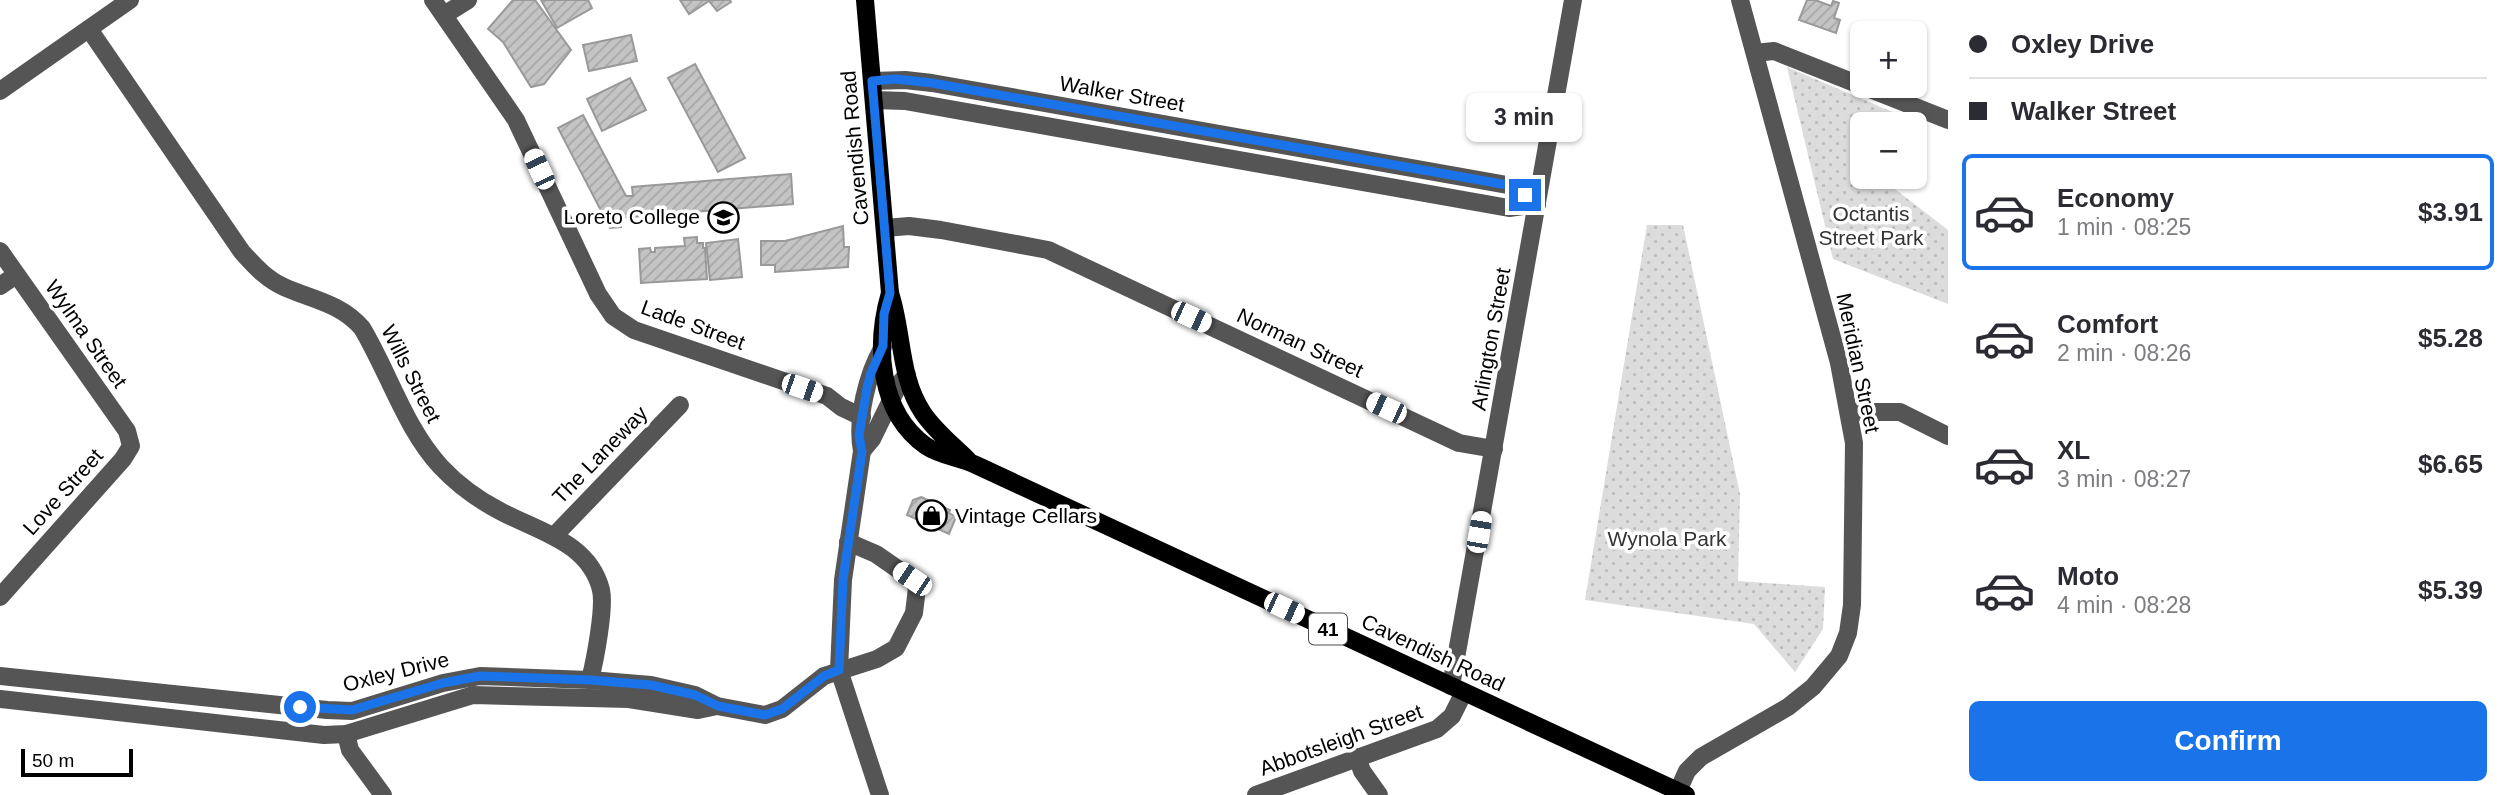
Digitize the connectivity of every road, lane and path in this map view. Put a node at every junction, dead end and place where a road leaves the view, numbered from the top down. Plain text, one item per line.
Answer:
1 (130, 0) edge
2 (468, 0) edge
3 (865, 0) edge
4 (1573, 0) edge
5 (1740, 0) edge
6 (439, 7) edge
7 (89, 29) junction
8 (1755, 53) junction
9 (872, 81) junction
10 (0, 91) edge
11 (874, 100) junction
12 (1948, 120) edge
13 (1364, 160) junction
14 (1360, 182) junction
15 (1537, 204) junction
16 (885, 228) junction
17 (0, 251) edge
18 (16, 275) junction
19 (0, 286) edge
20 (890, 293) junction
21 (883, 346) junction
22 (907, 375) junction
23 (891, 404) junction
24 (680, 405) dead end
25 (863, 409) junction
26 (1849, 412) junction
27 (881, 423) junction
28 (1948, 436) edge
29 (131, 446) joint
30 (1494, 449) junction
31 (862, 452) junction
32 (971, 462) junction
33 (554, 536) junction
34 (848, 542) junction
35 (0, 597) edge
36 (839, 670) junction
37 (0, 676) edge
38 (590, 680) junction
39 (1457, 689) junction
40 (0, 699) edge
41 (718, 706) junction
42 (346, 734) junction
43 (1357, 757) junction
44 (1682, 793) edge
45 (383, 795) edge
46 (880, 795) edge
47 (1256, 795) edge
48 (1379, 795) edge

1 - 7 street
2 - 6 street
3 - 9 main road, Cavendish Road / 41
4 - 15 street, Arlington Street
5 - 8 street, Meridian Street
6 - 25 street, Lade Street
7 - 10 street
7 - 33 street, Wills Street
8 - 12 street
8 - 26 street, Meridian Street
9 - 11 main road, Cavendish Road / 41
9 - 13 street, Walker Street
11 - 14 street
11 - 16 main road, Cavendish Road / 41
13 - 14 street
13 - 15 street, Walker Street
14 - 15 street
15 - 30 street, Arlington Street
16 - 20 main road, Cavendish Road / 41
16 - 30 street, Norman Street
17 - 18 street, Wylma Street
18 - 19 street
18 - 29 street, Wylma Street
20 - 21 main road, Cavendish Road / 41
20 - 22 main road, Cavendish Road / 41
21 - 23 main road, Cavendish Road / 41
21 - 25 street
22 - 23 street
22 - 32 main road, Cavendish Road / 41
23 - 27 street
23 - 32 main road, Cavendish Road / 41
24 - 33 street, The Laneway
25 - 27 street, Lade Street
25 - 31 street
26 - 28 street
26 - 44 street, Meridian Street
27 - 31 street
29 - 35 street, Love Street
30 - 39 street, Arlington Street
31 - 34 street
32 - 39 main road, Cavendish Road / 41
33 - 38 street, Wills Street
34 - 36 street
34 - 36 street, Oxley Drive
36 - 41 street, Oxley Drive
36 - 46 street
37 - 38 street, Oxley Drive
38 - 41 street, Oxley Drive
39 - 43 street, Abbotsleigh Street
39 - 44 main road, Cavendish Road / 41
40 - 42 street, Oxley Drive
41 - 42 street, Oxley Drive
42 - 45 street
43 - 47 street, Abbotsleigh Street
43 - 48 street

